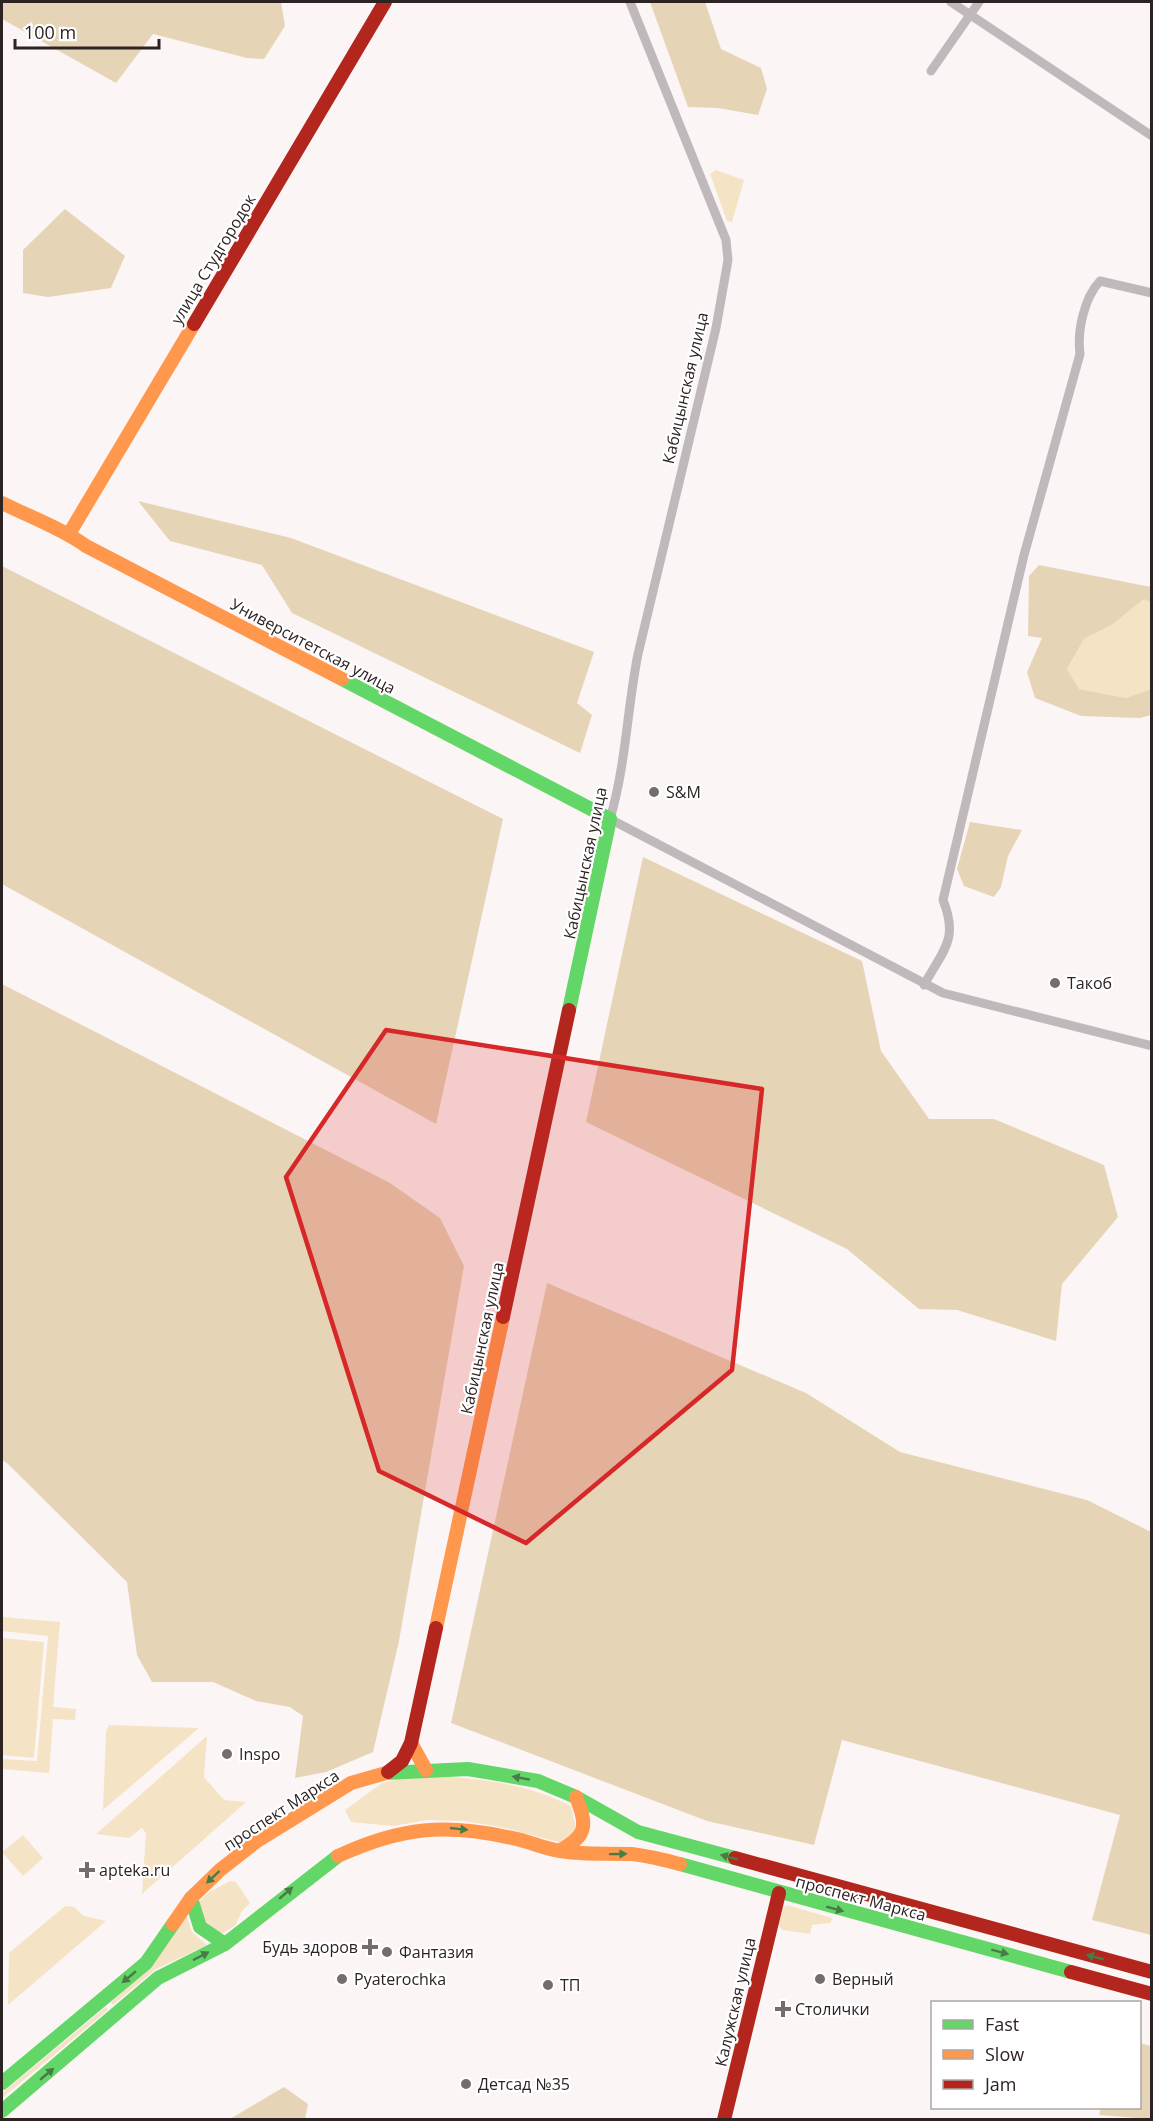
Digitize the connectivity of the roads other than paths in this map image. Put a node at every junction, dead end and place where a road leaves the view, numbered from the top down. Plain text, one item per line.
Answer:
1 (384, 2) edge
2 (630, 2) edge
3 (951, 2) edge
4 (980, 2) edge
5 (970, 15) junction
6 (931, 71) dead end
7 (1152, 136) edge
8 (1152, 293) edge
9 (2, 503) edge
10 (69, 534) junction
11 (610, 819) junction
12 (924, 985) junction
13 (1152, 1046) edge
14 (411, 1743) junction
15 (426, 1770) junction
16 (388, 1772) junction
17 (576, 1797) junction
18 (559, 1851) junction
19 (785, 1872) junction
20 (779, 1893) junction
21 (191, 1898) junction
22 (225, 1944) junction
23 (1152, 1972) edge
24 (1152, 1994) edge
25 (2, 2083) edge
26 (2, 2111) edge
27 (724, 2120) edge

1 - 10 main road, улица Студгородок
2 - 11 street, Кабицынская улица
3 - 5 street
4 - 5 street
5 - 6 street
5 - 7 street
8 - 12 street
9 - 10 main road, Университетская улица
10 - 11 main road, Университетская улица
11 - 12 street
11 - 14 main road, Кабицынская улица
12 - 13 street
14 - 15 main road
14 - 16 main road
15 - 16 main road, проспект Маркса
17 -> 15 main road, проспект Маркса
16 -> 21 main road, проспект Маркса
17 - 18 main road
19 -> 17 main road, проспект Маркса
18 -> 20 main road, проспект Маркса
22 -> 18 main road, проспект Маркса
19 - 20 main road, Калужская улица
23 -> 19 main road, проспект Маркса
20 -> 24 main road, проспект Маркса
20 - 27 main road, Калужская улица
21 - 22 main road
21 -> 25 main road, проспект Маркса
26 -> 22 main road, проспект Маркса

